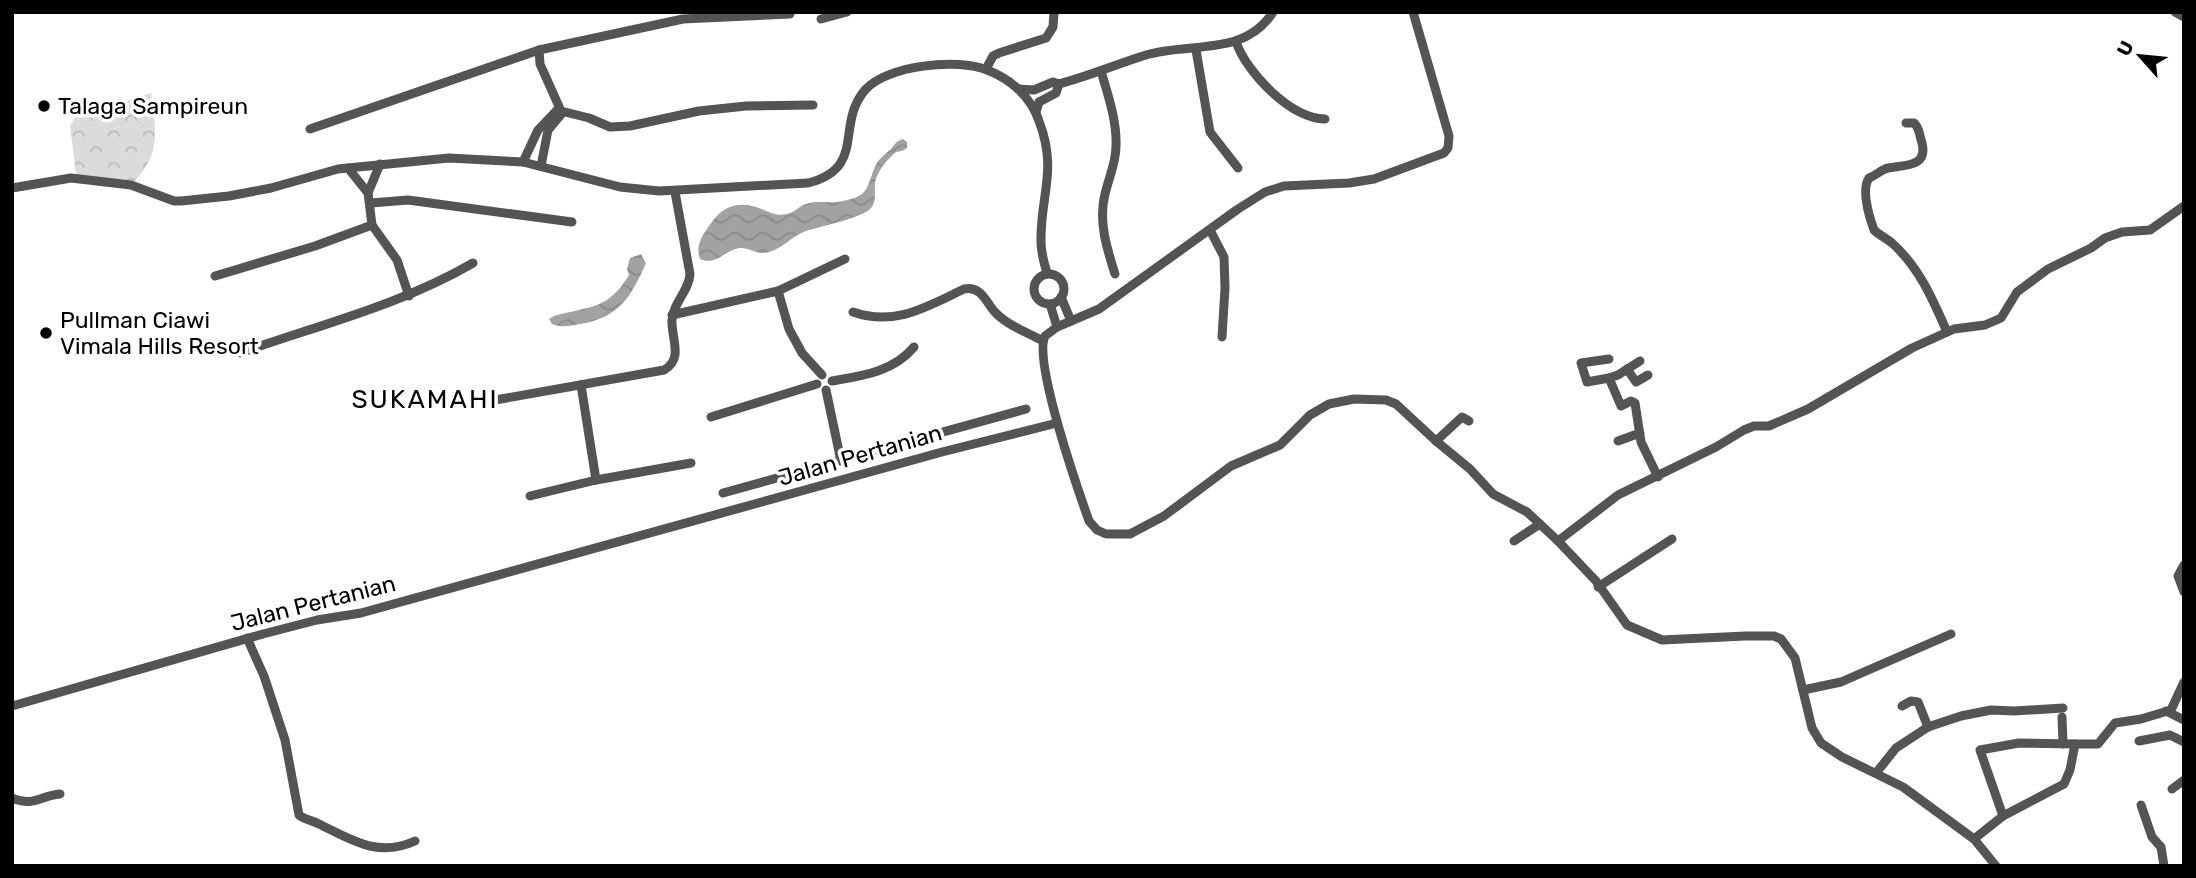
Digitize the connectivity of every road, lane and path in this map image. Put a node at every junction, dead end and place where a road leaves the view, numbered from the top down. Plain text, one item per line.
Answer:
1 (847, 12) edge
2 (1054, 12) edge
3 (1273, 12) edge
4 (1413, 12) edge
5 (2175, 12) edge
6 (790, 14) edge
7 (2184, 17) edge
8 (821, 19) dead end
9 (1236, 41) junction
10 (539, 50) junction
11 (1196, 50) junction
12 (986, 69) junction
13 (1101, 71) junction
14 (1059, 84) junction
15 (1018, 89) junction
16 (813, 105) dead end
17 (561, 110) junction
18 (1036, 112) junction
19 (1325, 119) dead end
20 (1906, 123) dead end
21 (310, 129) dead end
22 (523, 162) junction
23 (380, 164) junction
24 (541, 166) junction
25 (348, 168) junction
26 (1238, 168) dead end
27 (12, 188) edge
28 (675, 192) junction
29 (370, 198) junction
30 (2184, 206) edge
31 (572, 222) dead end
32 (372, 225) junction
33 (1210, 230) junction
34 (845, 259) dead end
35 (473, 263) dead end
36 (1047, 273) junction
37 (1115, 274) dead end
38 (215, 276) dead end
39 (778, 291) junction
40 (409, 296) junction
41 (1061, 297) junction
42 (1050, 304) junction
43 (853, 312) dead end
44 (672, 315) junction
45 (1071, 321) junction
46 (1057, 327) junction
47 (1947, 332) junction
48 (1222, 337) dead end
49 (1043, 341) junction
50 (914, 347) dead end
51 (240, 353) dead end
52 (1609, 359) dead end
53 (1640, 360) dead end
54 (1627, 369) junction
55 (1648, 375) dead end
56 (1609, 378) junction
57 (821, 383) junction
58 (580, 385) junction
59 (490, 401) dead end
60 (1026, 409) dead end
61 (711, 417) dead end
62 (1469, 421) dead end
63 (1057, 423) junction
64 (1640, 433) junction
65 (1618, 441) dead end
66 (1436, 442) junction
67 (841, 461) junction
68 (691, 463) dead end
69 (1658, 477) junction
70 (596, 480) junction
71 (723, 493) dead end
72 (530, 496) dead end
73 (1540, 524) junction
74 (1672, 539) dead end
75 (1514, 541) dead end
76 (1558, 541) junction
77 (2184, 565) edge
78 (1598, 587) junction
79 (2184, 592) edge
80 (1951, 634) dead end
81 (247, 638) junction
82 (2184, 682) edge
83 (1803, 690) junction
84 (12, 706) edge
85 (1902, 706) dead end
86 (2166, 711) junction
87 (2184, 719) edge
88 (1928, 727) junction
89 (2139, 741) dead end
90 (2184, 742) edge
91 (2063, 744) junction
92 (2075, 744) junction
93 (1876, 773) junction
94 (2184, 780) edge
95 (2172, 789) dead end
96 (60, 794) dead end
97 (12, 798) edge
98 (2141, 805) dead end
99 (2003, 816) junction
100 (1974, 839) junction
101 (415, 841) dead end
102 (1996, 866) edge
103 (2164, 866) edge

1 - 8 street
2 - 12 street
3 - 9 street
4 - 33 street
5 - 7 street
6 - 10 street
9 - 11 street
9 - 19 street
10 - 17 street
10 - 21 street
11 - 13 street
11 - 26 street
12 - 15 street
12 - 28 street
13 - 14 street
13 - 37 street
14 - 15 street
14 - 18 street
15 - 18 street
16 - 17 street
17 - 22 street
17 - 24 street
18 - 36 street
20 - 47 street
22 - 23 street
22 - 24 street
23 - 25 street
23 - 29 street
24 - 28 street
25 - 27 street
25 - 29 street
28 - 44 street
29 - 31 street
29 - 32 street
30 - 47 street
32 - 38 street
32 - 40 street
33 - 45 street
33 - 48 street
34 - 39 street
35 - 40 street
36 - 41 street
36 - 42 street
39 - 44 street
39 - 57 street
40 - 51 street
41 - 42 street
41 - 45 street
42 - 46 street
43 - 49 street
44 - 58 street
45 - 46 street
46 - 49 street
47 - 69 street
49 - 63 street
50 - 57 street
52 - 56 street
53 - 54 street
54 - 55 street
54 - 56 street
56 - 64 street
57 - 61 street
57 - 67 street
58 - 59 street
58 - 70 street
60 - 67 street
62 - 66 street
63 - 66 street
63 - 81 street, Jalan Pertanian
64 - 65 street
64 - 69 street
66 - 73 street
67 - 71 street
68 - 70 street
69 - 76 street
70 - 72 street
73 - 75 street
73 - 76 street
74 - 78 street
76 - 78 street
77 - 79 street
78 - 83 street
80 - 83 street
81 - 84 street, Jalan Pertanian
81 - 101 street
82 - 86 street
83 - 93 street
85 - 88 street
86 - 87 street
86 - 92 street
88 - 91 street
88 - 93 street
89 - 90 street
91 - 92 street
91 - 99 street
92 - 99 street
93 - 100 street
94 - 95 street
96 - 97 street
98 - 103 street
99 - 100 street
100 - 102 street

